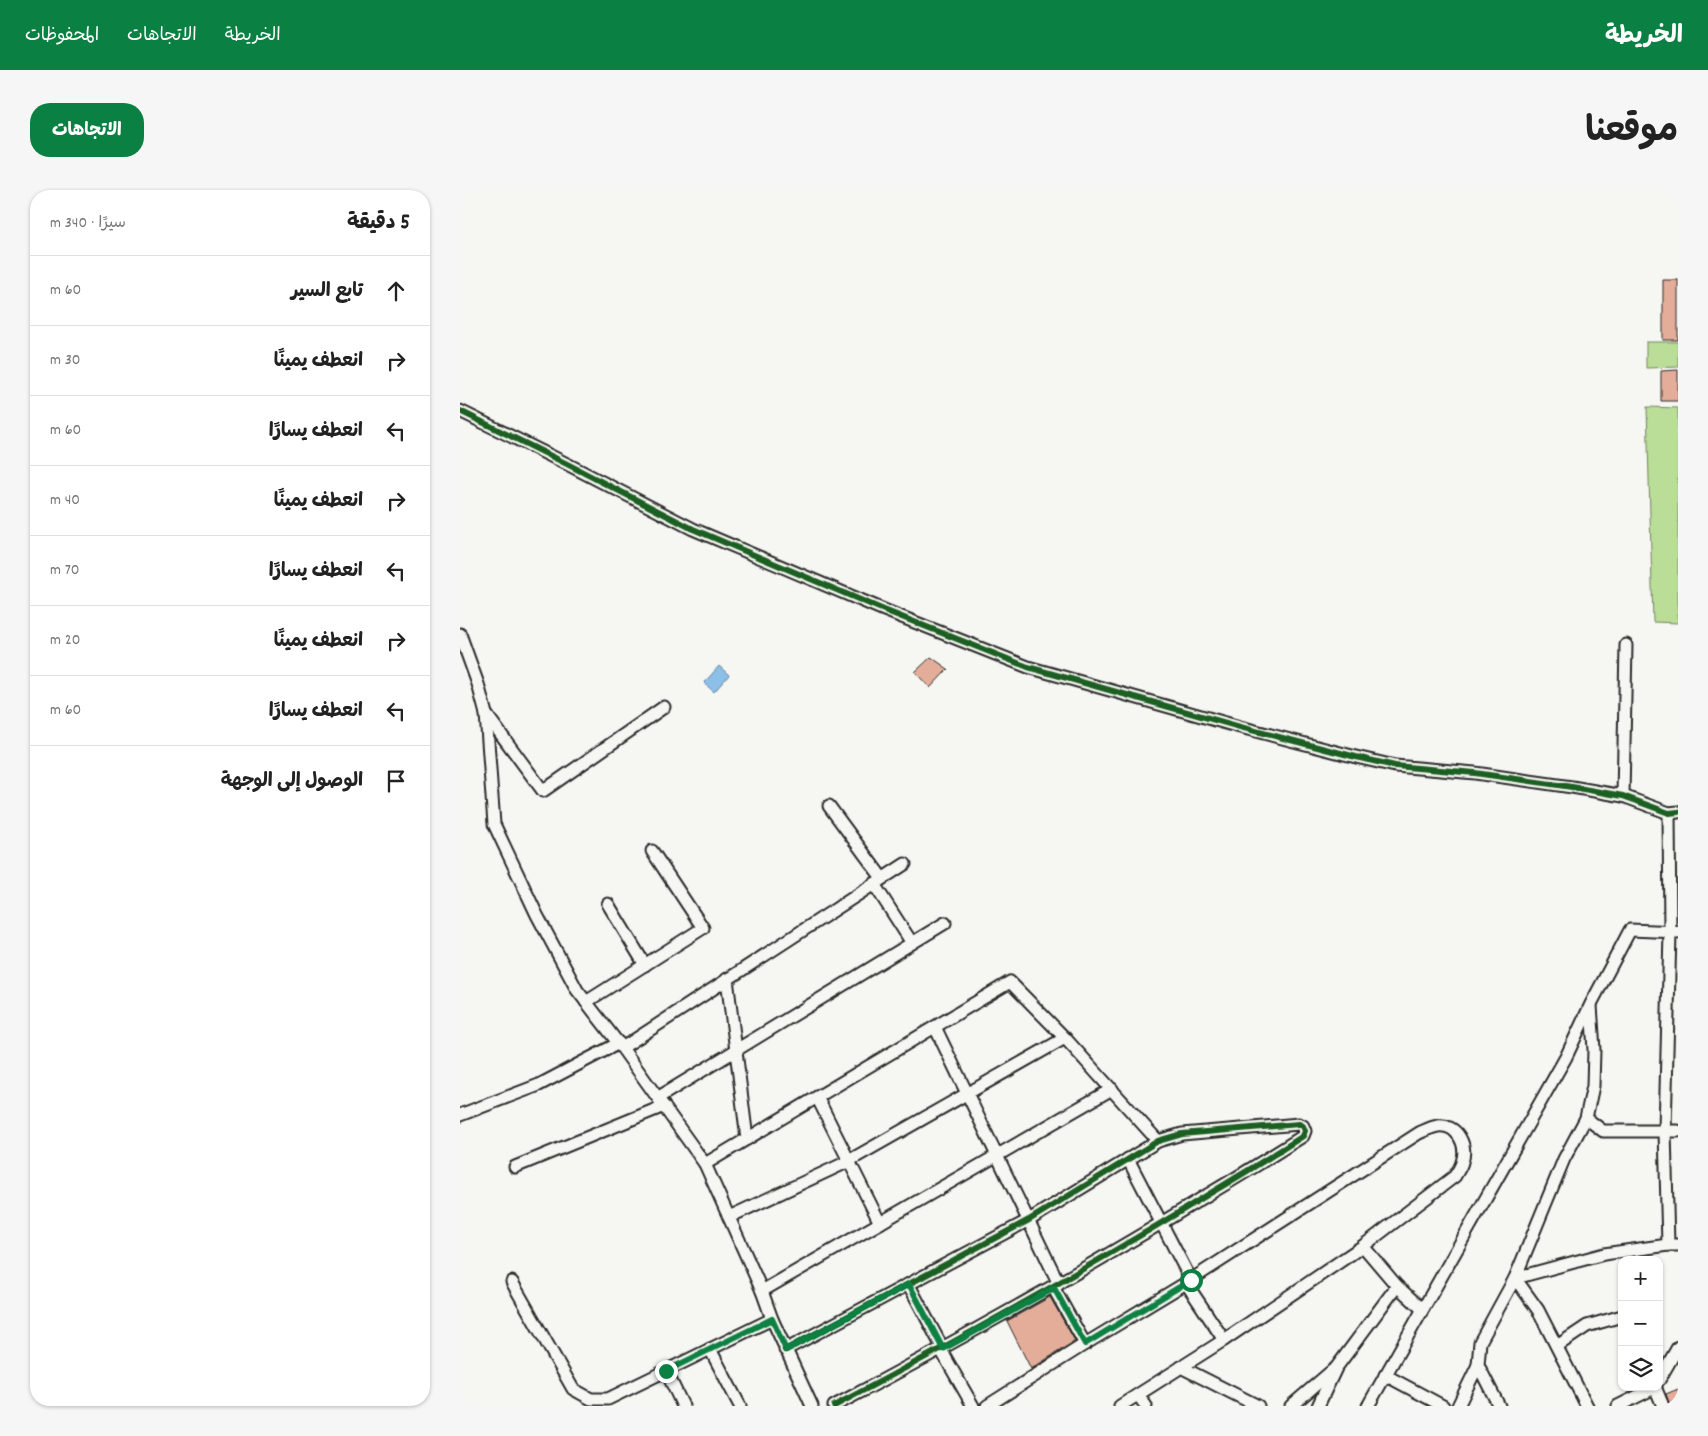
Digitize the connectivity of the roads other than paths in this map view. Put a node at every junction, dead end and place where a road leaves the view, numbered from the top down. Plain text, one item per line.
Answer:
1 (460, 411) edge
2 (460, 634) edge
3 (1626, 645) dead end
4 (664, 707) dead end
5 (486, 714) junction
6 (1623, 796) junction
7 (829, 806) dead end
8 (1674, 812) edge
9 (652, 851) dead end
10 (905, 864) dead end
11 (878, 881) junction
12 (608, 904) dead end
13 (945, 922) dead end
14 (1674, 933) edge
15 (912, 943) junction
16 (645, 965) junction
17 (727, 979) junction
18 (586, 1002) junction
19 (1591, 1004) junction
20 (935, 1027) junction
21 (1065, 1038) junction
22 (620, 1046) junction
23 (735, 1051) junction
24 (1112, 1089) junction
25 (967, 1094) junction
26 (817, 1097) junction
27 (661, 1102) junction
28 (460, 1114) edge
29 (1586, 1118) junction
30 (1665, 1131) junction
31 (1678, 1131) edge
32 (747, 1139) junction
33 (1158, 1141) junction
34 (997, 1155) junction
35 (1128, 1159) junction
36 (849, 1161) junction
37 (705, 1164) junction
38 (515, 1167) dead end
39 (729, 1217) junction
40 (1029, 1220) junction
41 (880, 1223) junction
42 (1162, 1223) junction
43 (1673, 1245) edge
44 (1363, 1246) junction
45 (1629, 1255) edge
46 (1515, 1278) junction
47 (512, 1282) dead end
48 (1189, 1282) junction
49 (909, 1284) junction
50 (1056, 1286) junction
51 (1397, 1286) junction
52 (762, 1291) junction
53 (1422, 1309) junction
54 (1618, 1317) edge
55 (772, 1319) junction
56 (1224, 1340) junction
57 (1085, 1344) junction
58 (1557, 1346) junction
59 (1678, 1346) edge
60 (710, 1349) junction
61 (942, 1349) junction
62 (786, 1350) junction
63 (1478, 1365) junction
64 (1181, 1368) junction
65 (1336, 1368) junction
66 (666, 1371) junction
67 (1663, 1373) edge
68 (1385, 1375) junction
69 (1646, 1391) edge
70 (1658, 1391) edge
71 (1138, 1395) junction
72 (610, 1402) edge
73 (683, 1406) edge
74 (740, 1406) edge
75 (812, 1406) edge
76 (834, 1406) edge
77 (973, 1406) edge
78 (987, 1406) edge
79 (1120, 1406) edge
80 (1146, 1406) edge
81 (1258, 1406) edge
82 (1291, 1406) edge
83 (1318, 1406) edge
84 (1368, 1406) edge
85 (1443, 1406) edge
86 (1458, 1406) edge
87 (1499, 1406) edge
88 (1586, 1406) edge
89 (1618, 1406) edge
90 (1663, 1406) edge

1 - 6 street
2 - 5 street
3 - 6 street
4 - 5 street
5 - 18 street
6 - 8 street
7 - 11 street
8 - 14 street
9 - 16 street
10 - 11 street
11 - 15 street
11 - 17 street
12 - 16 street
13 - 15 street
14 - 19 street
14 - 30 street
15 - 23 street
16 - 18 street
17 - 22 street
17 - 23 street
18 - 22 street
19 - 29 street
19 - 53 street
20 - 21 street
20 - 25 street
20 - 26 street
21 - 24 street
21 - 25 street
22 - 27 street
22 - 28 street
23 - 27 street
23 - 32 street
24 - 33 street
24 - 34 street
25 - 34 street
25 - 36 street
26 - 32 street
26 - 36 street
27 - 37 street
27 - 38 street
29 - 30 street
29 - 46 street
30 - 31 street
30 - 43 street
32 - 37 street
33 - 35 street
33 - 42 street
34 - 40 street
34 - 41 street
35 - 40 street
35 - 42 street
36 - 39 street
36 - 41 street
37 - 39 street
39 - 52 street
40 - 49 street
40 - 50 street
41 - 52 street
42 - 48 street
42 - 50 street
43 - 45 street
44 - 48 street
44 - 51 street
44 - 56 street
45 - 46 street
46 - 58 street
46 - 63 street
47 - 72 street
48 - 56 street
48 - 57 street
49 - 61 street
49 - 62 street
50 - 57 street
50 - 61 street
51 - 53 street
51 - 65 street
52 - 55 street
53 - 68 street
54 - 58 street
55 - 60 street
55 - 62 street
56 - 64 street
57 - 78 street
58 - 88 street
59 - 67 street
60 - 66 street
60 - 74 street
61 - 76 street
61 - 77 street
62 - 75 street
63 - 86 street
63 - 87 street
64 - 71 street
64 - 81 street
65 - 82 street
65 - 83 street
66 - 72 street
66 - 73 street
68 - 84 street
68 - 85 street
69 - 89 street
70 - 90 street
71 - 79 street
71 - 80 street

